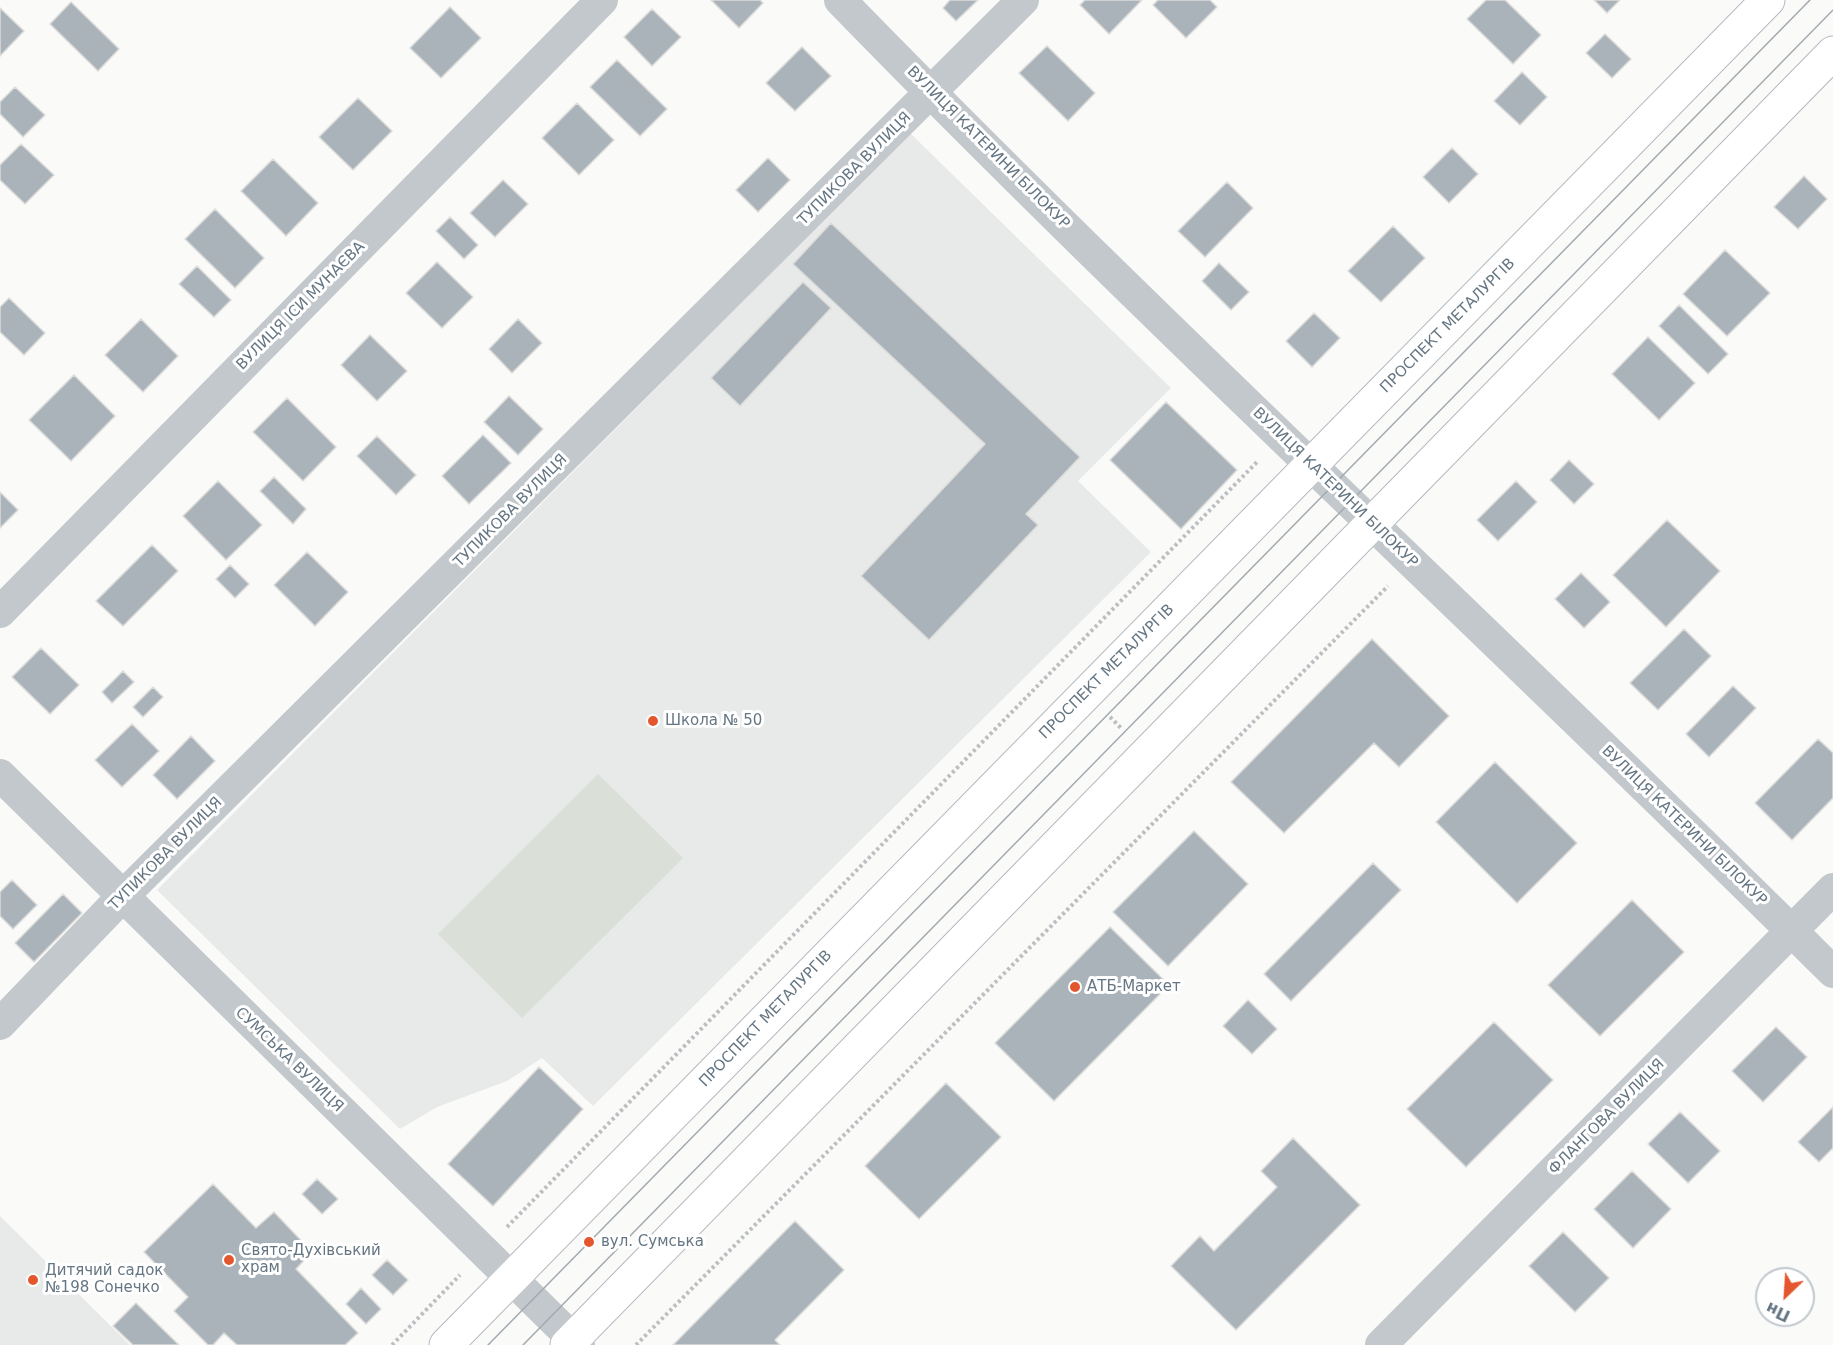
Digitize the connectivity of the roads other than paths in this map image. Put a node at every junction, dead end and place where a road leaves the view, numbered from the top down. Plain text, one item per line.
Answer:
1 (602, 0) edge
2 (840, 0) edge
3 (1023, 0) edge
4 (1768, 0) edge
5 (1833, 53) edge
6 (931, 93) junction
7 (1311, 465) junction
8 (1372, 524) junction
9 (0, 612) edge
10 (0, 775) edge
11 (1833, 889) edge
12 (122, 897) junction
13 (1792, 931) junction
14 (1833, 972) edge
15 (0, 1024) edge
16 (512, 1278) junction
17 (573, 1343) edge
18 (446, 1345) edge
19 (1381, 1345) edge

1 - 9 street, ВУЛИЦЯ ІСИ МУНАЄВА
2 - 6 street, ВУЛИЦЯ КАТЕРИНИ БІЛОКУР
3 - 6 street, ТУПИКОВА ВУЛИЦЯ
4 - 7 main road, ПРОСПЕКТ МЕТАЛУРГІВ
5 - 8 main road
6 - 7 street, ВУЛИЦЯ КАТЕРИНИ БІЛОКУР
6 - 12 street, ТУПИКОВА ВУЛИЦЯ
7 - 8 street, ВУЛИЦЯ КАТЕРИНИ БІЛОКУР
7 - 16 main road, ПРОСПЕКТ МЕТАЛУРГІВ
8 - 13 street, ВУЛИЦЯ КАТЕРИНИ БІЛОКУР
8 - 17 main road
10 - 12 street, СУМСЬКА ВУЛИЦЯ
11 - 13 street, ФЛАНГОВА ВУЛИЦЯ
12 - 15 street, ТУПИКОВА ВУЛИЦЯ
12 - 16 street, СУМСЬКА ВУЛИЦЯ
13 - 14 street, ВУЛИЦЯ КАТЕРИНИ БІЛОКУР
13 - 19 street, ФЛАНГОВА ВУЛИЦЯ
16 - 17 street, СУМСЬКА ВУЛИЦЯ
16 - 18 main road, ПРОСПЕКТ МЕТАЛУРГІВ

